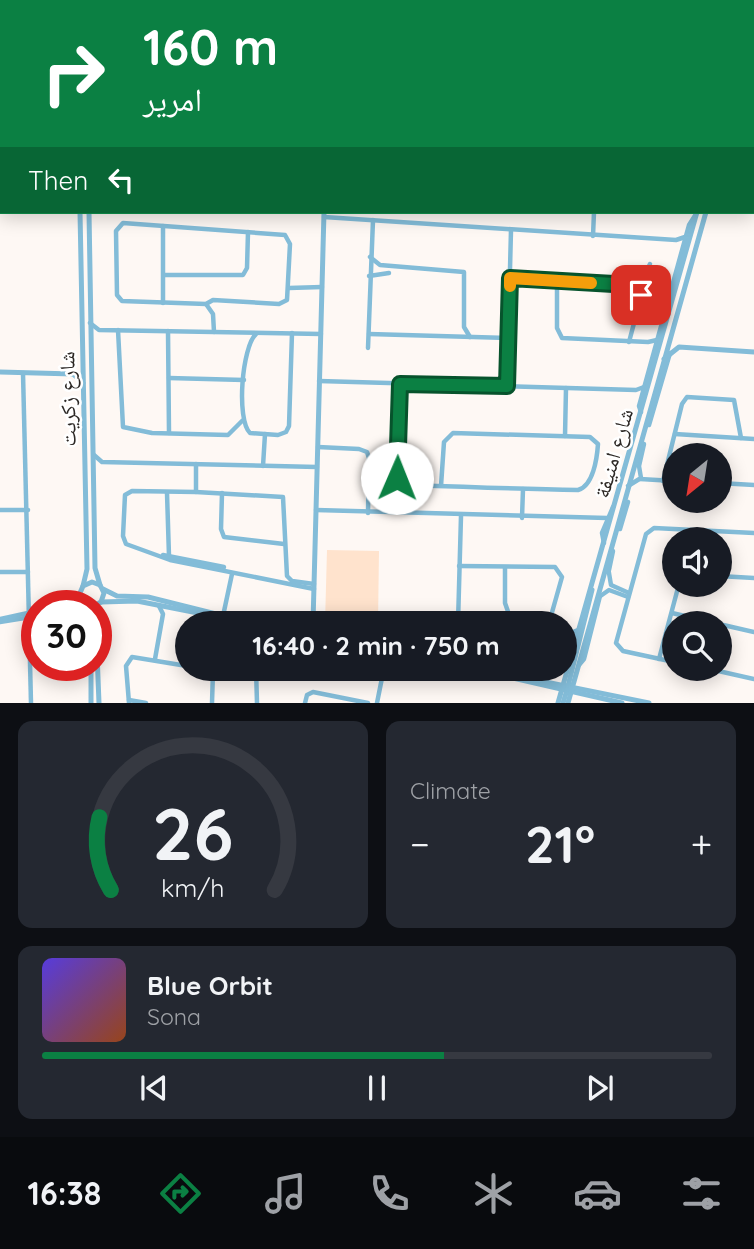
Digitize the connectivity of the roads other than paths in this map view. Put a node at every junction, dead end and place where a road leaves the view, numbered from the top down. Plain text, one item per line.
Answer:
1 (80, 214) edge
2 (89, 214) edge
3 (324, 214) edge
4 (594, 214) edge
5 (696, 214) edge
6 (696, 214) edge
7 (705, 214) edge
8 (373, 220) junction
9 (163, 226) junction
10 (511, 230) junction
11 (248, 232) junction
12 (593, 236) junction
13 (685, 237) junction
14 (676, 240) junction
15 (683, 251) junction
16 (370, 257) junction
17 (650, 264) dead end
18 (389, 273) dead end
19 (164, 275) junction
20 (369, 276) junction
21 (510, 278) junction
22 (557, 281) junction
23 (322, 287) junction
24 (289, 288) junction
25 (638, 289) junction
26 (163, 303) junction
27 (206, 304) junction
28 (89, 323) junction
29 (671, 329) junction
30 (99, 330) junction
31 (118, 330) junction
32 (168, 331) junction
33 (214, 332) junction
34 (292, 333) junction
35 (256, 334) junction
36 (321, 334) junction
37 (369, 334) junction
38 (470, 337) junction
39 (508, 338) junction
40 (90, 339) junction
41 (629, 342) junction
42 (656, 343) junction
43 (679, 346) junction
44 (368, 348) dead end
45 (670, 352) junction
46 (754, 352) edge
47 (83, 362) junction
48 (662, 363) junction
49 (0, 372) edge
50 (23, 373) junction
51 (73, 373) junction
52 (652, 373) junction
53 (169, 378) junction
54 (244, 380) junction
55 (319, 382) junction
56 (400, 384) junction
57 (645, 384) junction
58 (84, 385) junction
59 (507, 386) junction
60 (566, 388) junction
61 (636, 390) junction
62 (642, 395) junction
63 (642, 412) junction
64 (242, 420) junction
65 (169, 433) junction
66 (265, 434) junction
67 (675, 434) junction
68 (565, 436) junction
69 (741, 438) junction
70 (754, 439) edge
71 (673, 443) edge
72 (318, 447) junction
73 (638, 450) junction
74 (94, 455) junction
75 (102, 461) junction
76 (640, 461) junction
77 (196, 464) junction
78 (263, 466) junction
79 (317, 467) junction
80 (94, 469) junction
81 (640, 479) junction
82 (662, 481) edge
83 (732, 484) edge
84 (754, 485) edge
85 (441, 486) junction
86 (628, 486) junction
87 (523, 489) junction
88 (196, 492) junction
89 (167, 493) junction
90 (222, 493) junction
91 (628, 502) dead end
92 (614, 507) junction
93 (0, 510) edge
94 (28, 510) junction
95 (316, 510) junction
96 (368, 513) junction
97 (461, 516) junction
98 (523, 518) junction
99 (607, 518) junction
100 (599, 520) junction
101 (604, 525) junction
102 (662, 528) edge
103 (732, 532) edge
104 (754, 533) edge
105 (604, 543) junction
106 (284, 544) junction
107 (160, 555) junction
108 (169, 556) junction
109 (607, 561) junction
110 (459, 566) junction
111 (224, 567) dead end
112 (505, 568) junction
113 (609, 570) junction
114 (0, 572) edge
115 (28, 572) junction
116 (232, 574) junction
117 (732, 577) edge
118 (754, 578) edge
119 (592, 584) junction
120 (83, 586) junction
121 (101, 587) junction
122 (314, 587) junction
123 (28, 590) edge
124 (81, 590) edge
125 (99, 590) edge
126 (628, 595) junction
127 (126, 598) junction
128 (598, 598) junction
129 (112, 600) edge
130 (159, 606) junction
131 (170, 608) junction
132 (189, 611) edge
133 (201, 611) edge
134 (221, 611) edge
135 (313, 611) edge
136 (458, 611) edge
137 (508, 611) edge
138 (552, 611) edge
139 (163, 614) junction
140 (21, 617) edge
141 (0, 621) edge
142 (732, 627) edge
143 (578, 630) joint
144 (754, 632) edge
145 (577, 634) edge
146 (662, 649) edge
147 (155, 659) junction
148 (659, 659) junction
149 (662, 660) edge
150 (175, 663) edge
151 (577, 669) edge
152 (732, 674) edge
153 (577, 677) edge
154 (754, 679) edge
155 (30, 681) edge
156 (91, 681) edge
157 (98, 681) edge
158 (213, 681) edge
159 (256, 681) edge
160 (381, 681) edge
161 (516, 681) edge
162 (548, 681) edge
163 (567, 681) edge
164 (572, 681) edge
165 (554, 682) joint
166 (527, 684) junction
167 (547, 688) junction
168 (567, 689) junction
169 (587, 689) junction
170 (618, 696) junction
171 (129, 701) edge
172 (31, 703) edge
173 (91, 703) edge
174 (99, 703) edge
175 (146, 703) edge
176 (212, 703) edge
177 (257, 703) edge
178 (305, 703) edge
179 (368, 703) edge
180 (377, 703) edge
181 (558, 703) edge
182 (566, 703) edge
183 (622, 703) edge
184 (649, 703) edge

1 - 47 street, شارع زكريت
2 - 28 street, شارع زكريت
3 - 8 street
3 - 23 street
4 - 12 street
5 - 13 street
6 - 15 street, شارع امنيفة
7 - 29 street, شارع امنيفة
8 - 10 street
8 - 16 street
9 - 11 street
9 - 19 street
9 - 26 street
10 - 12 street
10 - 21 street
11 - 19 street
11 - 24 street
12 - 14 street
13 - 14 street
13 - 15 street
14 - 15 street
15 - 42 street
15 - 52 street, شارع امنيفة
16 - 20 street
16 - 38 street
17 - 25 street
18 - 20 street
19 - 26 street
20 - 37 street
21 - 22 street
21 - 39 street
22 - 25 street
22 - 41 street
23 - 24 street
23 - 36 street
24 - 27 street
25 - 41 street
26 - 27 street
27 - 33 street
28 - 30 street
28 - 40 street, شارع زكريت
29 - 43 street
29 - 48 street, شارع امنيفة
30 - 31 street
30 - 40 street
31 - 32 street
31 - 65 street
32 - 33 street
32 - 53 street
33 - 35 street
34 - 35 street
34 - 36 street
34 - 66 street
35 - 54 street
36 - 55 street
37 - 38 street
37 - 44 street
38 - 39 street
39 - 59 street
40 - 74 street, شارع زكريت
41 - 42 street
42 - 57 street
43 - 45 street
43 - 46 street
45 - 48 street
45 - 76 street
47 - 51 street
47 - 58 street, شارع زكريت
48 - 73 street, شارع امنيفة
49 - 50 street
50 - 51 street
50 - 94 street
51 - 58 street
52 - 57 street
52 - 63 street, شارع امنيفة
53 - 54 street
53 - 65 street
54 - 64 street
55 - 56 street
55 - 72 street
56 - 59 street
56 - 85 street
57 - 61 street
57 - 62 street
58 - 120 street, شارع زكريت
59 - 60 street
60 - 61 street
60 - 68 street
61 - 62 street
62 - 63 street
63 - 92 street, شارع امنيفة
64 - 65 street
64 - 66 street
66 - 78 street
67 - 69 street
67 - 69 street
67 - 71 street
68 - 85 street
68 - 87 street
69 - 70 street
72 - 79 street
72 - 96 street
73 - 76 street
73 - 86 street, شارع امنيفة
74 - 75 street
74 - 80 street, شارع زكريت
75 - 77 street
75 - 80 street
76 - 81 street
77 - 78 street
77 - 88 street
78 - 79 street
79 - 95 street
80 - 121 street, شارع زكريت
81 - 82 street
81 - 86 street
83 - 84 street
85 - 87 street
86 - 109 street, شارع امنيفة
87 - 98 street
88 - 89 street
88 - 90 street
89 - 107 street
89 - 108 street
90 - 106 street
90 - 106 street
91 - 113 street
92 - 99 street
92 - 105 street, شارع امنيفة
93 - 94 street
94 - 115 street
95 - 96 street
95 - 122 street
96 - 97 street
97 - 98 street
97 - 110 street
98 - 100 street
99 - 100 street
99 - 101 street
100 - 101 street
101 - 105 street
102 - 126 street
103 - 104 street
105 - 119 street, شارع امنيفة
106 - 122 street
107 - 108 street
107 - 116 street
108 - 111 street
109 - 113 street
109 - 128 street, شارع امنيفة
110 - 112 street
110 - 136 street
112 - 137 street
112 - 138 street
113 - 126 street
114 - 115 street
115 - 123 street
116 - 122 street
116 - 134 street
117 - 118 street
119 - 143 street, شارع امنيفة
119 - 168 street
120 - 121 street
120 - 124 street, شارع زكريت
121 - 125 street, شارع زكريت
121 - 127 street
122 - 135 street
126 - 128 street
126 - 148 street
127 - 129 street
127 - 130 street
127 - 133 street
128 - 151 street, شارع امنيفة
130 - 131 street
130 - 139 street
131 - 132 street
131 - 139 street
139 - 147 street
140 - 141 street
142 - 144 street
143 - 145 street, شارع امنيفة
146 - 148 street
147 - 150 street
147 - 171 street
148 - 149 street
152 - 154 street
153 - 169 street
155 - 172 street
156 - 173 street
157 - 174 street
158 - 176 street
159 - 177 street
160 - 180 street
161 - 166 street
162 - 165 street
163 - 168 street, شارع امنيفة
164 - 168 street, شارع امنيفة
165 - 168 street
166 - 167 street
166 - 168 street
167 - 168 street
167 - 181 street
168 - 169 street
168 - 170 street
168 - 181 street, شارع امنيفة
168 - 182 street
168 - 183 street
169 - 170 street
170 - 184 street
171 - 175 street
178 - 179 street

